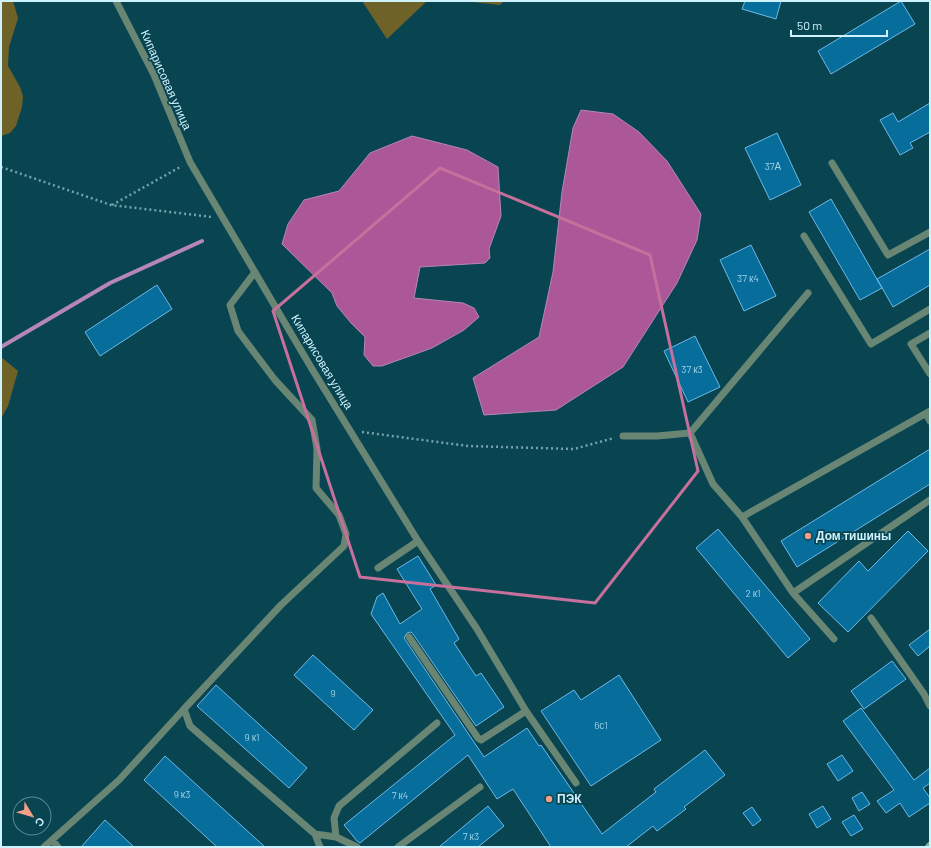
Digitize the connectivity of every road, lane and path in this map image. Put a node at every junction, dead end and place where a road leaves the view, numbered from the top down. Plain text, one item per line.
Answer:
1 (116, 1) edge
2 (190, 162) junction
3 (832, 163) dead end
4 (1, 168) edge
5 (111, 205) junction
6 (223, 218) junction
7 (930, 232) edge
8 (804, 236) dead end
9 (255, 272) junction
10 (808, 293) dead end
11 (930, 309) edge
12 (930, 333) edge
13 (930, 374) edge
14 (928, 412) edge
15 (930, 421) edge
16 (351, 431) junction
17 (690, 433) junction
18 (623, 436) joint
19 (930, 500) edge
20 (742, 517) junction
21 (418, 541) junction
22 (378, 568) dead end
23 (793, 593) junction
24 (871, 618) dead end
25 (409, 638) dead end
26 (834, 639) dead end
27 (927, 692) edge
28 (930, 706) edge
29 (184, 709) junction
30 (526, 711) junction
31 (437, 723) dead end
32 (576, 783) dead end
33 (480, 787) dead end
34 (316, 834) junction
35 (336, 837) junction
36 (52, 840) junction
37 (44, 847) edge
38 (58, 847) edge
39 (320, 847) edge
40 (357, 847) edge
41 (398, 847) edge

1 - 2 lane, Кипарисовая улица
2 - 5 path
2 - 6 lane, Кипарисовая улица
3 - 7 lane
4 - 5 path
5 - 6 path
6 - 9 lane, Кипарисовая улица
8 - 11 lane
9 - 16 lane, Кипарисовая улица
9 - 29 lane
10 - 17 lane
12 - 13 lane
14 - 15 lane
14 - 20 lane
16 - 18 path
16 - 21 lane, Кипарисовая улица
17 - 18 lane
17 - 20 lane
19 - 23 lane
20 - 23 lane
21 - 22 lane
21 - 30 lane, Кипарисовая улица
23 - 26 lane
24 - 27 lane
25 - 30 lane
27 - 28 lane
29 - 34 lane
29 - 36 lane
30 - 32 lane, Кипарисовая улица
31 - 35 lane
33 - 41 lane
34 - 35 lane
34 - 39 lane
35 - 40 lane
36 - 37 lane
36 - 38 lane

